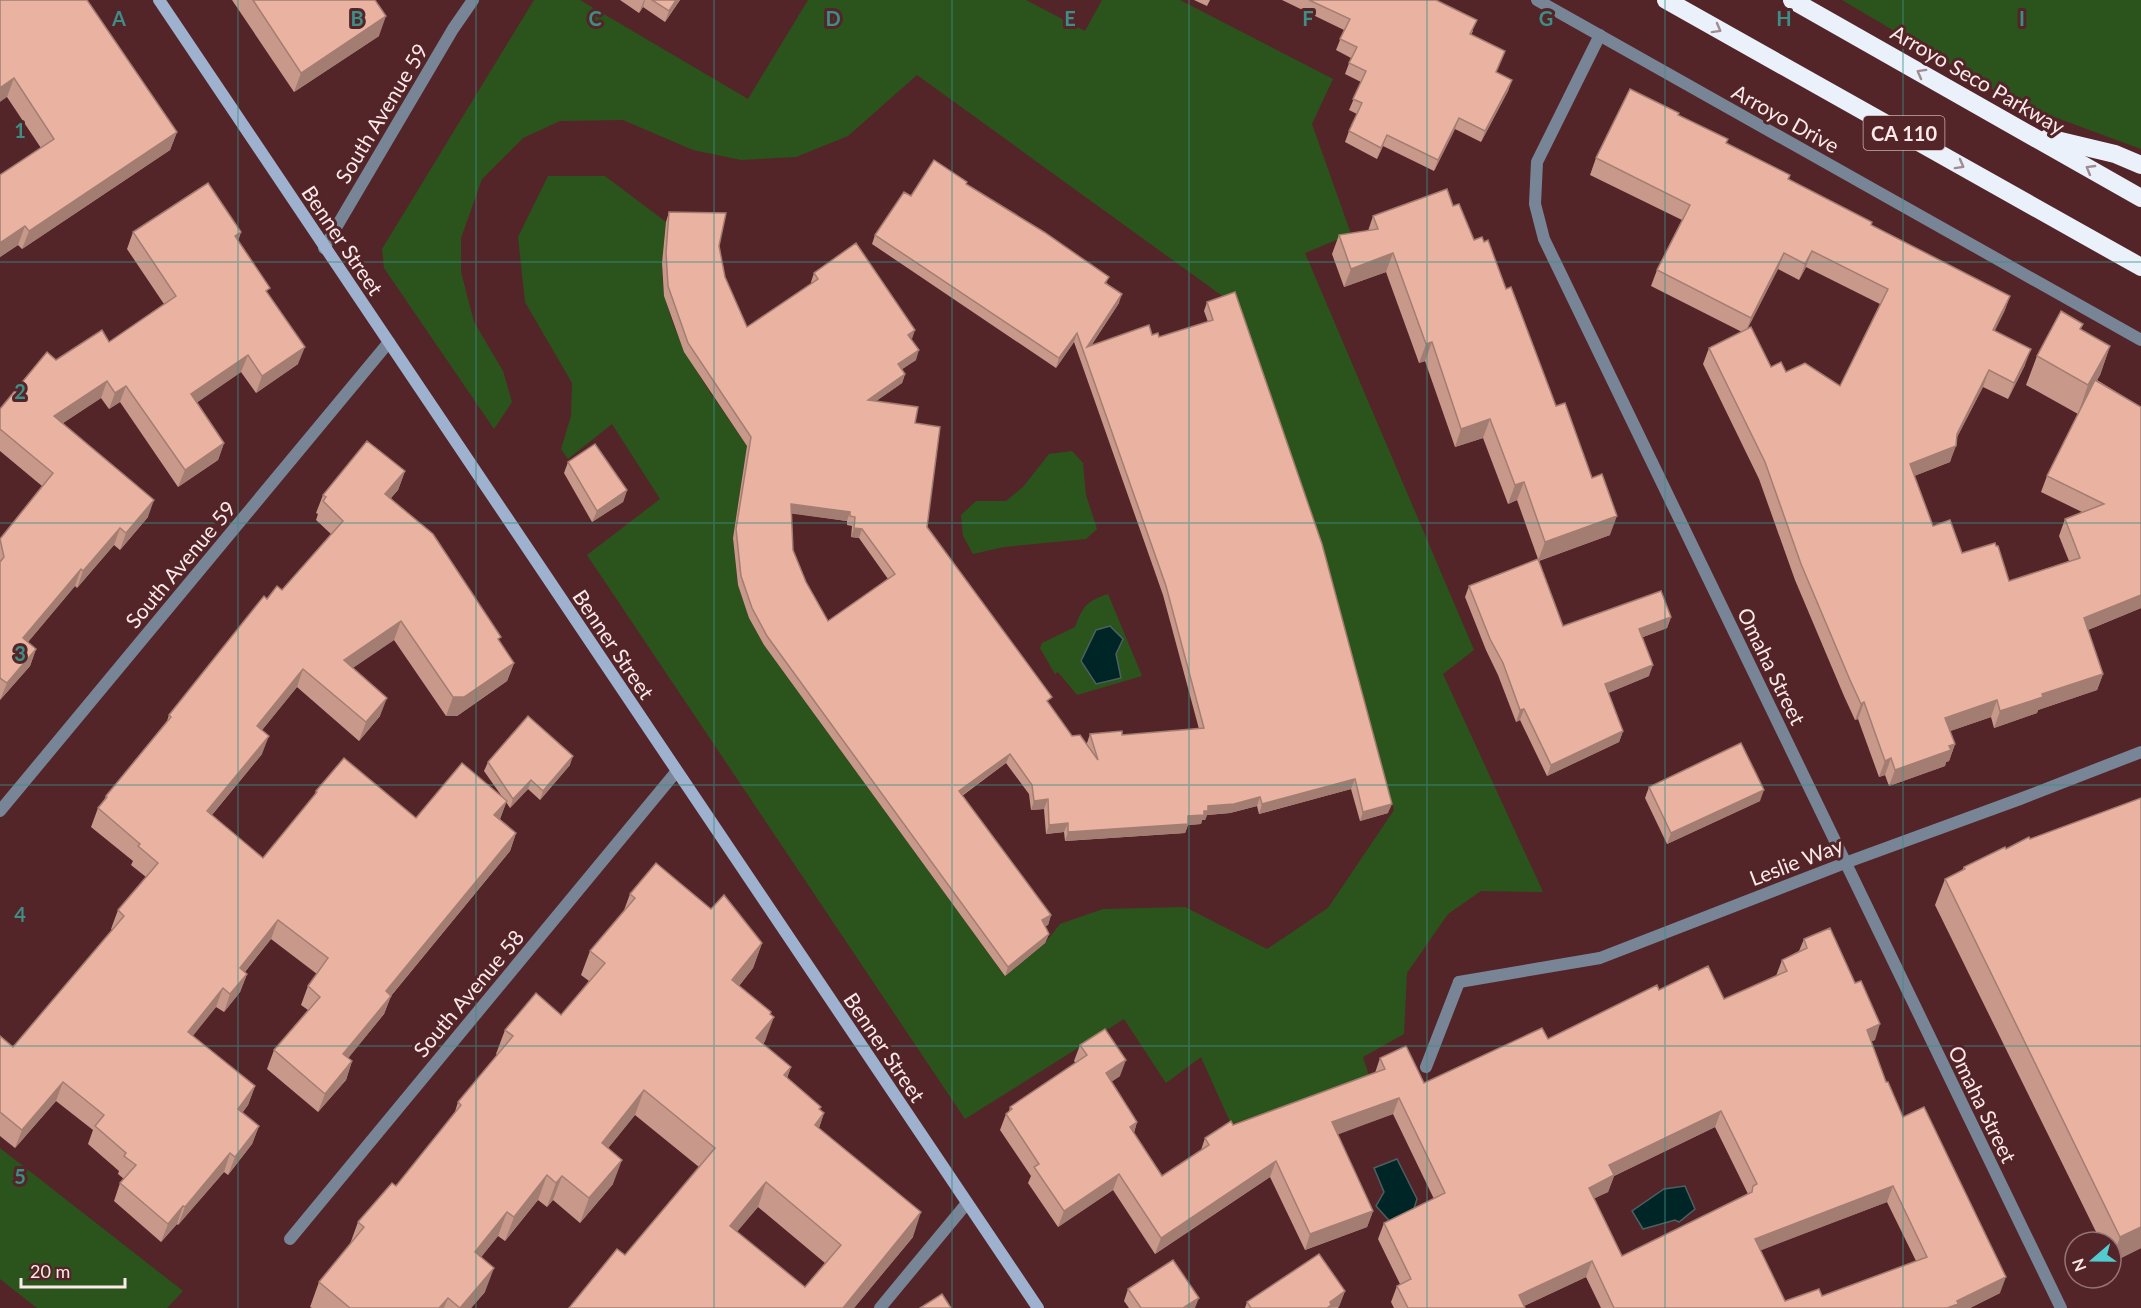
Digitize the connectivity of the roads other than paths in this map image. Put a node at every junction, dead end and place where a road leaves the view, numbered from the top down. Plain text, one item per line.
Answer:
1 (159, 0) edge
2 (473, 0) edge
3 (1537, 0) edge
4 (1666, 0) edge
5 (1792, 0) edge
6 (1600, 35) junction
7 (2028, 134) junction
8 (2141, 165) edge
9 (2141, 198) edge
10 (324, 248) junction
11 (2141, 267) edge
12 (2141, 340) edge
13 (389, 342) junction
14 (2141, 752) edge
15 (676, 772) junction
16 (0, 811) edge
17 (1845, 863) junction
18 (1426, 1067) dead end
19 (967, 1203) junction
20 (290, 1239) dead end
21 (880, 1308) edge
22 (1038, 1308) edge
23 (2061, 1308) edge

1 - 10 street, Benner Street
2 - 10 street, South Avenue 59
3 - 6 street, Arroyo Drive
4 -> 11 highway, CA 110
7 -> 5 highway, Arroyo Seco Parkway / CA 110
6 - 12 street, Arroyo Drive
6 - 17 street, Omaha Street
7 - 8 highway
9 -> 7 highway, Arroyo Seco Parkway / CA 110
10 - 13 street, Benner Street
13 - 15 street, Benner Street
13 - 16 street, South Avenue 59
14 - 17 street, Leslie Way
15 - 19 street, Benner Street
15 - 20 street, South Avenue 58
17 - 18 street, Leslie Way
17 - 23 street, Omaha Street
19 - 21 street
19 - 22 street, Benner Street

